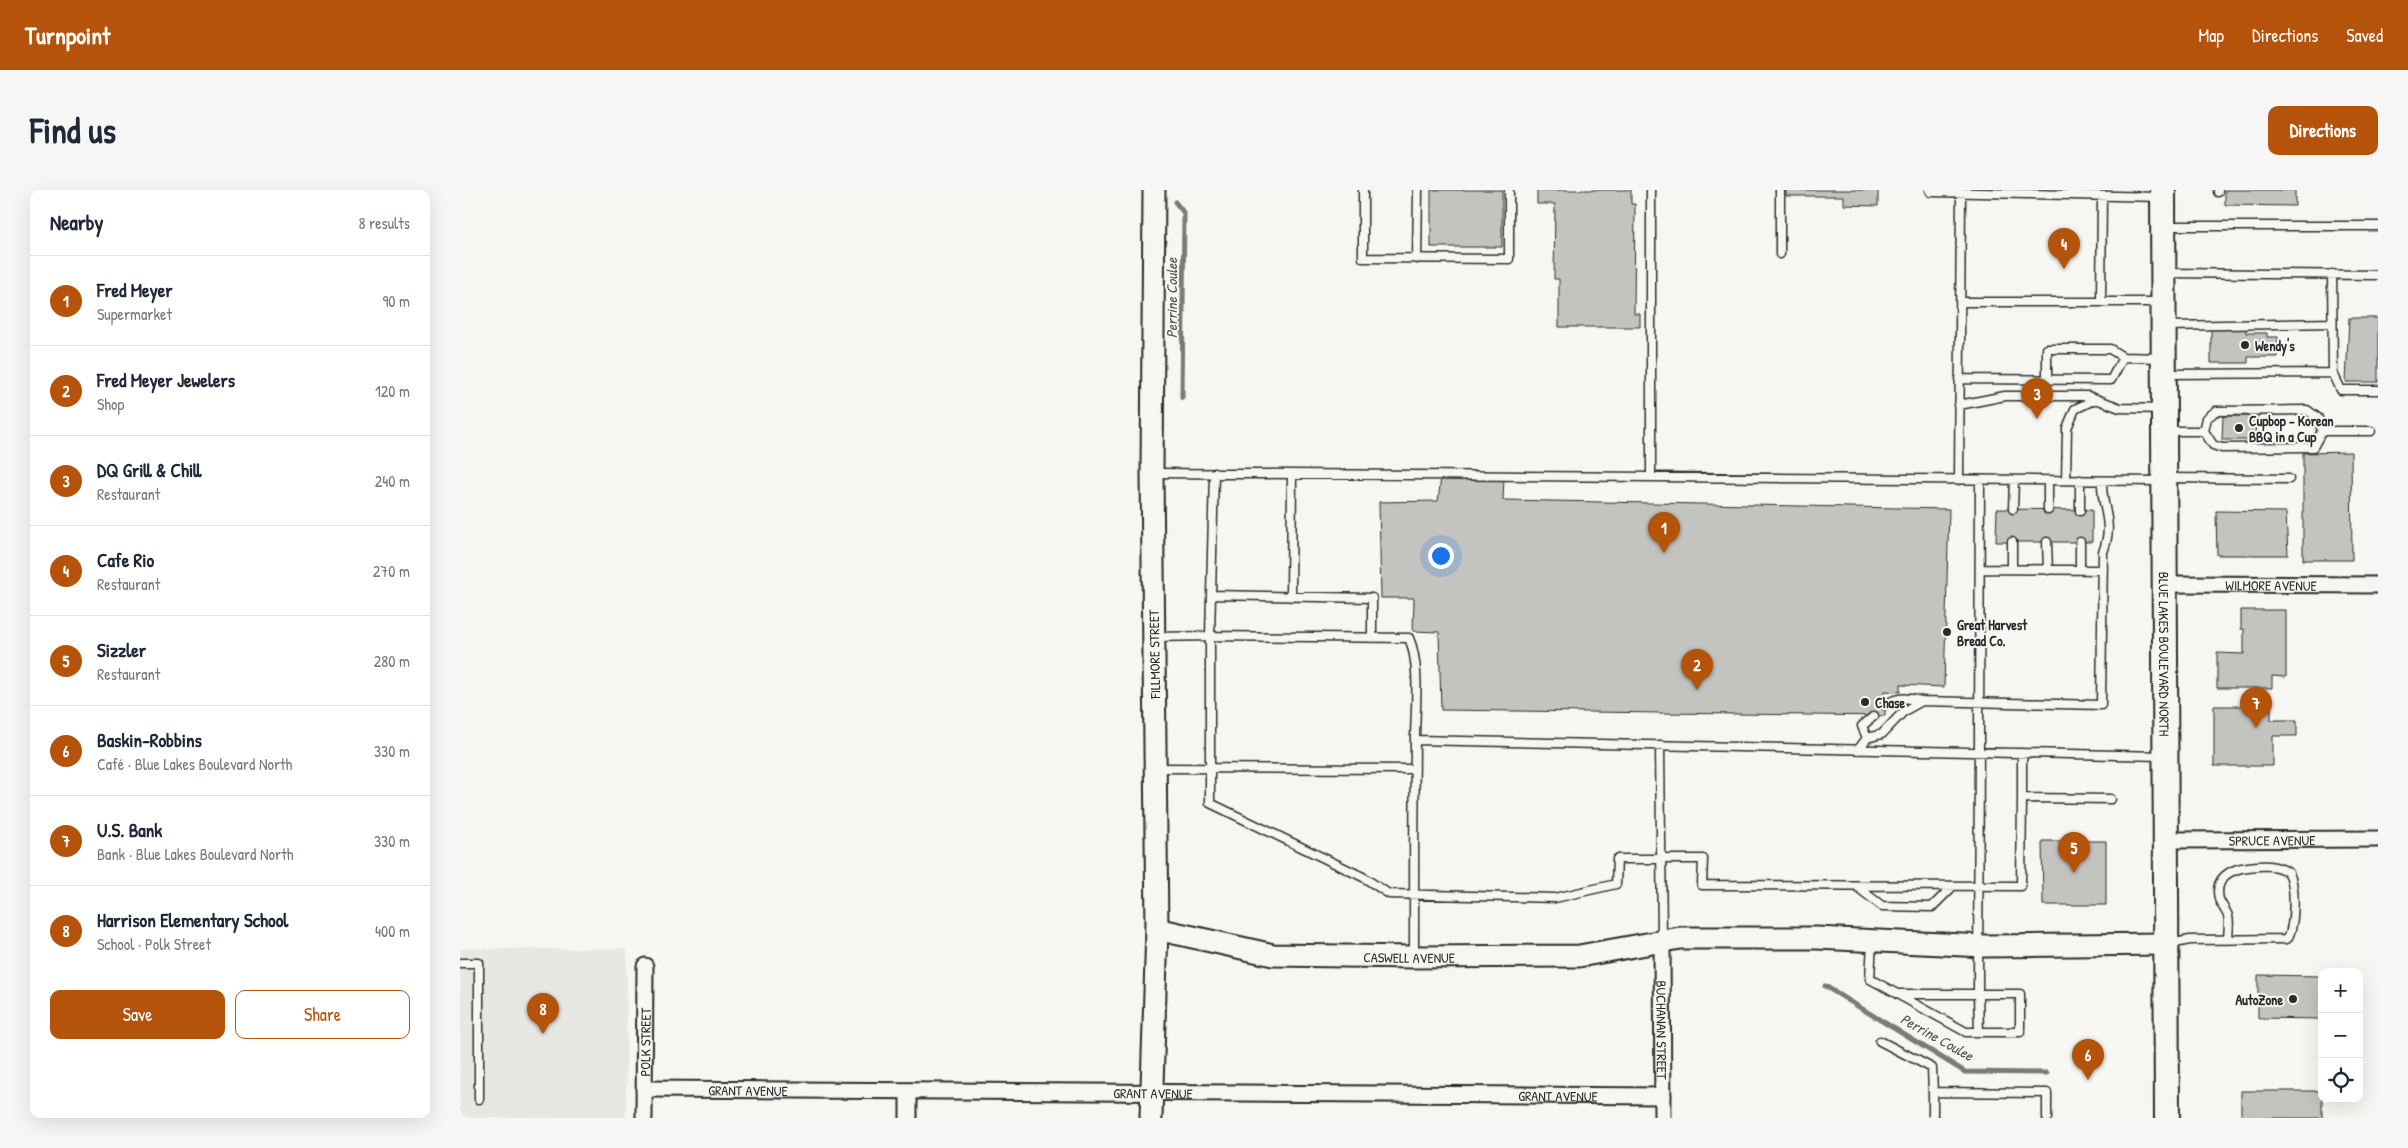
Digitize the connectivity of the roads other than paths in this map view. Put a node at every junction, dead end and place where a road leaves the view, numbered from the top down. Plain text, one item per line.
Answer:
1 (1154, 190) edge
2 (1363, 190) edge
3 (1418, 190) edge
4 (1510, 190) edge
5 (1651, 190) edge
6 (1780, 190) edge
7 (1930, 190) edge
8 (2022, 192) edge
9 (1961, 193) junction
10 (2163, 194) edge
11 (2102, 196) junction
12 (2164, 226) junction
13 (2378, 226) edge
14 (1780, 254) dead end
15 (1417, 258) junction
16 (2164, 272) junction
17 (2332, 274) junction
18 (2378, 275) edge
19 (1960, 302) junction
20 (2101, 302) junction
21 (2164, 302) junction
22 (2332, 323) junction
23 (2164, 326) junction
24 (2123, 357) junction
25 (2164, 366) junction
26 (2333, 373) junction
27 (1959, 379) junction
28 (2047, 379) junction
29 (2378, 390) edge
30 (2096, 399) junction
31 (1959, 406) junction
32 (2164, 420) junction
33 (2204, 431) junction
34 (2322, 431) junction
35 (2371, 431) dead end
36 (1152, 473) junction
37 (1214, 473) junction
38 (1292, 474) junction
39 (1651, 477) junction
40 (2164, 479) junction
41 (2289, 479) dead end
42 (1959, 480) junction
43 (1980, 480) junction
44 (2014, 480) junction
45 (2048, 480) junction
46 (2066, 480) junction
47 (2080, 480) junction
48 (2102, 481) junction
49 (2013, 509) dead end
50 (2048, 510) dead end
51 (2080, 510) dead end
52 (2012, 542) dead end
53 (2047, 542) dead end
54 (2080, 542) dead end
55 (1980, 569) junction
56 (2012, 569) junction
57 (2048, 570) junction
58 (2080, 570) junction
59 (2102, 570) junction
60 (2165, 584) junction
61 (2378, 584) edge
62 (1211, 595) junction
63 (1291, 597) junction
64 (1154, 636) junction
65 (1210, 636) junction
66 (1372, 638) junction
67 (1922, 701) junction
68 (1979, 704) junction
69 (1885, 705) dead end
70 (1874, 716) dead end
71 (1867, 738) junction
72 (1414, 740) junction
73 (1660, 746) junction
74 (1858, 750) junction
75 (1979, 752) junction
76 (2022, 753) junction
77 (2166, 756) junction
78 (1155, 768) junction
79 (1210, 768) junction
80 (1414, 769) junction
81 (2022, 798) junction
82 (2111, 799) dead end
83 (2378, 839) edge
84 (2166, 840) junction
85 (1661, 859) junction
86 (1856, 886) junction
87 (1954, 886) junction
88 (1978, 886) junction
89 (1414, 895) junction
90 (1157, 929) junction
91 (1872, 940) junction
92 (2228, 940) junction
93 (1662, 941) junction
94 (2166, 944) junction
95 (1978, 945) junction
96 (1414, 957) junction
97 (460, 963) edge
98 (645, 966) dead end
99 (1897, 994) junction
100 (1978, 994) junction
101 (1980, 1032) junction
102 (1880, 1041) dead end
103 (644, 1089) junction
104 (908, 1091) junction
105 (1152, 1091) junction
106 (1933, 1092) junction
107 (1662, 1096) junction
108 (479, 1099) dead end
109 (644, 1118) edge
110 (908, 1118) edge
111 (1151, 1118) edge
112 (1662, 1118) edge
113 (1933, 1118) edge
114 (2047, 1118) edge
115 (2056, 1118) edge
116 (2167, 1118) edge

1 - 36 street, FILLMORE STREET
2 - 15 lane
3 - 15 lane
4 - 15 lane
5 - 39 lane
6 - 14 lane
7 - 9 lane
8 - 9 lane
8 - 11 lane
9 - 19 lane
10 - 11 lane
10 - 12 main road, BLUE LAKES BOULEVARD NORTH
11 - 20 lane
12 - 13 lane
12 - 16 main road, BLUE LAKES BOULEVARD NORTH
16 - 17 lane
16 - 21 main road, BLUE LAKES BOULEVARD NORTH
17 - 18 lane
17 - 22 lane
19 - 20 lane
19 - 27 lane
20 - 21 lane
21 - 23 main road, BLUE LAKES BOULEVARD NORTH
22 - 23 lane
22 - 26 lane
23 - 25 main road, BLUE LAKES BOULEVARD NORTH
24 - 25 lane
24 - 28 lane
24 - 28 lane
25 - 26 lane
25 - 32 main road, BLUE LAKES BOULEVARD NORTH
26 - 29 lane
27 - 28 lane
27 - 31 lane
30 - 31 lane
30 - 32 lane
30 - 46 lane
31 - 42 lane
32 - 33 lane
32 - 40 main road, BLUE LAKES BOULEVARD NORTH
33 - 34 lane
33 - 34 lane
34 - 35 lane
36 - 37 lane
36 - 64 street, FILLMORE STREET
37 - 38 lane
37 - 62 lane
38 - 39 lane
38 - 63 lane
39 - 42 lane
40 - 41 lane
40 - 48 lane
40 - 60 main road, BLUE LAKES BOULEVARD NORTH
42 - 43 lane
43 - 44 lane
43 - 55 lane
44 - 45 lane
44 - 49 lane
45 - 46 lane
45 - 50 lane
46 - 47 lane
47 - 48 lane
47 - 51 lane
48 - 59 lane
52 - 56 lane
53 - 57 lane
54 - 58 lane
55 - 56 lane
55 - 68 lane
56 - 57 lane
57 - 58 lane
58 - 59 lane
59 - 68 lane
60 - 61 street, WILMORE AVENUE
60 - 77 main road, BLUE LAKES BOULEVARD NORTH
62 - 63 lane
62 - 65 lane
63 - 66 lane
64 - 65 lane
64 - 78 street, FILLMORE STREET
65 - 66 lane
65 - 79 lane
66 - 72 lane
67 - 68 lane
67 - 69 lane
67 - 71 lane
68 - 75 lane
70 - 71 lane
71 - 74 lane
72 - 73 lane
72 - 80 lane
73 - 74 lane
73 - 85 lane
74 - 75 lane
75 - 76 lane
75 - 88 lane
76 - 77 lane
76 - 81 lane
77 - 84 main road, BLUE LAKES BOULEVARD NORTH
78 - 79 lane
78 - 90 street, FILLMORE STREET
79 - 80 lane
79 - 89 lane
80 - 89 lane
81 - 82 lane
81 - 88 lane
83 - 84 street, SPRUCE AVENUE
84 - 94 main road, BLUE LAKES BOULEVARD NORTH
85 - 86 lane
85 - 89 lane
85 - 93 lane
86 - 87 lane
86 - 87 lane
87 - 88 lane
88 - 95 lane
89 - 96 lane
90 - 96 street, CASWELL AVENUE
90 - 105 street, FILLMORE STREET
91 - 93 street, CASWELL AVENUE
91 - 95 street, CASWELL AVENUE
91 - 99 lane
92 - 92 lane
92 - 94 lane
93 - 96 street, CASWELL AVENUE
93 - 107 street, BUCHANAN STREET
94 - 95 street, CASWELL AVENUE
94 - 116 main road, BLUE LAKES BOULEVARD NORTH
95 - 100 lane
97 - 108 lane
98 - 103 street, POLK STREET
99 - 100 lane
99 - 101 lane
100 - 101 lane
100 - 101 lane
102 - 106 lane
103 - 104 street, GRANT AVENUE
103 - 109 street, POLK STREET
104 - 105 street, GRANT AVENUE
104 - 110 street
105 - 107 street, GRANT AVENUE
105 - 111 street, FILLMORE STREET
106 - 113 lane
106 - 114 lane
107 - 112 street, BUCHANAN STREET
114 - 115 lane

